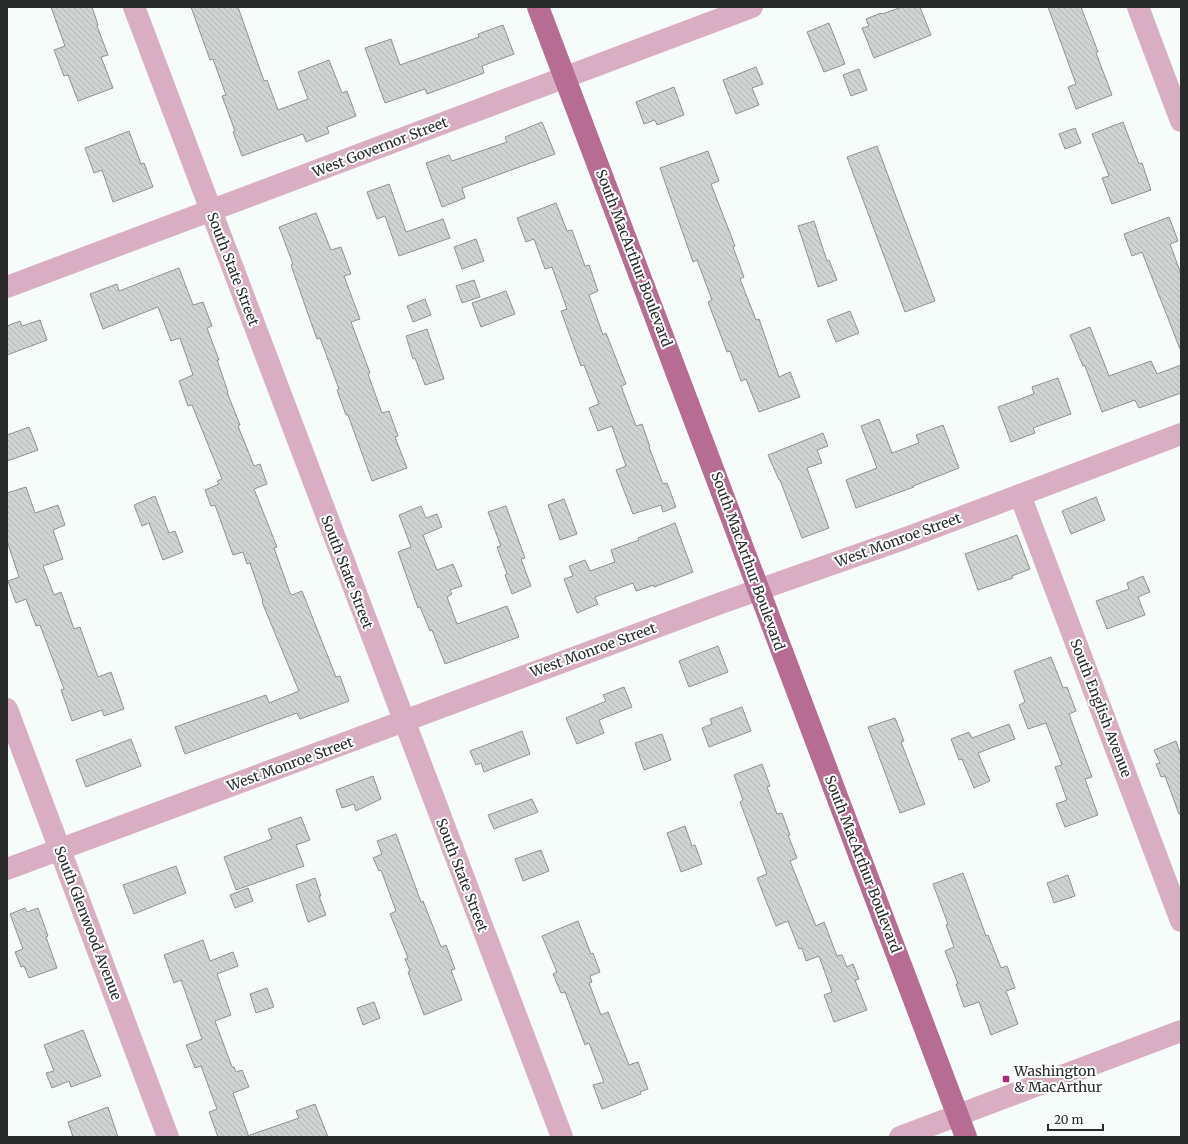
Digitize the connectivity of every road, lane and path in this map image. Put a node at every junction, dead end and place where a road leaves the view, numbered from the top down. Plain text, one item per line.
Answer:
1 (134, 7) edge
2 (538, 7) edge
3 (752, 7) edge
4 (1138, 7) edge
5 (565, 77) junction
6 (1181, 121) edge
7 (211, 210) junction
8 (7, 287) edge
9 (1181, 434) edge
10 (1020, 495) junction
11 (758, 590) junction
12 (7, 709) edge
13 (404, 722) junction
14 (60, 850) junction
15 (7, 869) edge
16 (1181, 921) edge
17 (1181, 1031) edge
18 (958, 1116) junction
19 (168, 1137) edge
20 (562, 1137) edge
21 (900, 1137) edge
22 (966, 1137) edge

1 - 7 street, South State Street
2 - 5 main road, South MacArthur Boulevard
3 - 5 street, West Governor Street
4 - 6 street
5 - 7 street, West Governor Street
5 - 11 main road, South MacArthur Boulevard
7 - 8 street, West Governor Street
7 - 13 street, South State Street
9 - 10 street, West Monroe Street
10 - 11 street, West Monroe Street
10 - 16 street, South English Avenue
11 - 13 street, West Monroe Street
11 - 18 main road, South MacArthur Boulevard
12 - 14 street, South Glenwood Avenue
13 - 14 street, West Monroe Street
13 - 20 street, South State Street
14 - 15 street, West Monroe Street
14 - 19 street, South Glenwood Avenue
17 - 18 street
18 - 21 street
18 - 22 main road, South MacArthur Boulevard

